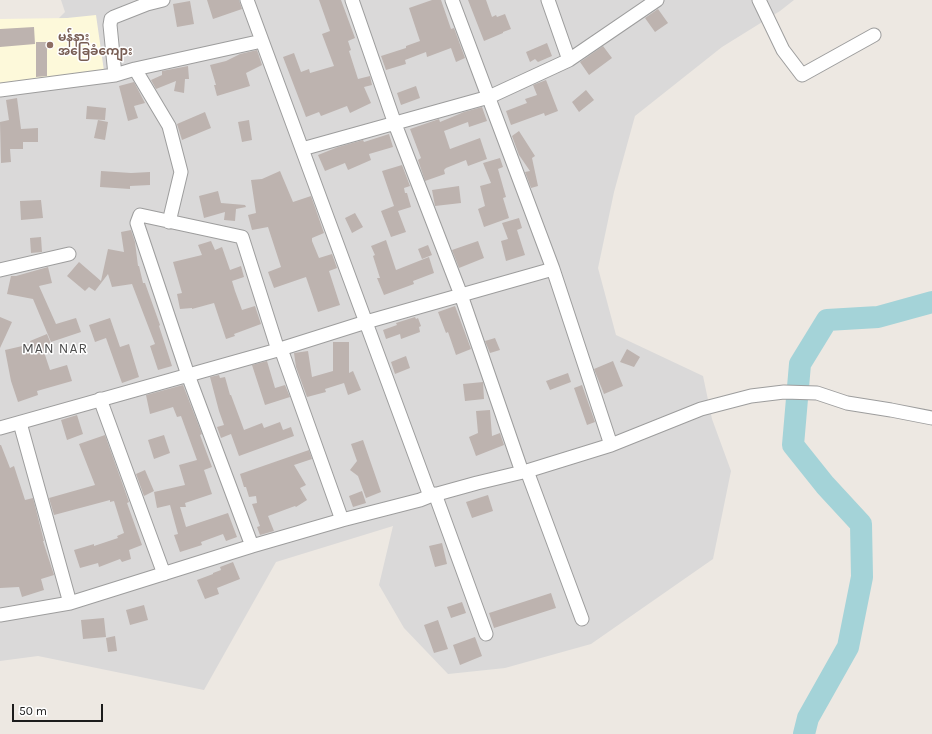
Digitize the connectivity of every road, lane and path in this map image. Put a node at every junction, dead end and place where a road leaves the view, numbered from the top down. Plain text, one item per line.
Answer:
1 (162, 0) edge
2 (247, 0) edge
3 (352, 0) edge
4 (452, 0) edge
5 (548, 0) edge
6 (759, 0) edge
7 (654, 1) edge
8 (146, 2) edge
9 (874, 35) dead end
10 (262, 41) junction
11 (569, 60) junction
12 (135, 69) junction
13 (115, 75) junction
14 (0, 90) edge
15 (489, 97) junction
16 (395, 124) junction
17 (302, 149) junction
18 (170, 222) junction
19 (69, 254) dead end
20 (553, 269) junction
21 (0, 270) edge
22 (461, 295) junction
23 (366, 322) junction
24 (279, 350) junction
25 (188, 375) junction
26 (100, 399) junction
27 (932, 418) edge
28 (20, 423) junction
29 (0, 428) edge
30 (612, 445) junction
31 (525, 472) junction
32 (432, 495) junction
33 (342, 520) junction
34 (252, 546) junction
35 (164, 574) junction
36 (70, 603) junction
37 (0, 615) edge
38 (582, 619) dead end
39 (486, 634) dead end

1 - 8 street
2 - 10 street
3 - 16 street
4 - 15 street
5 - 11 street
6 - 9 street
7 - 11 street
8 - 13 street
10 - 12 street
10 - 17 street
11 - 15 street
12 - 13 street
12 - 18 street
13 - 14 street
15 - 16 street
15 - 20 street
16 - 17 street
16 - 22 street
17 - 23 street
18 - 24 street
18 - 25 street
19 - 21 street
20 - 22 street
20 - 30 street
22 - 23 street
22 - 31 street
23 - 24 street
23 - 32 street
24 - 25 street
24 - 33 street
25 - 26 street
25 - 34 street
26 - 28 street
26 - 35 street
27 - 30 street
28 - 29 street
28 - 36 street
30 - 31 street
31 - 32 street
31 - 38 street
32 - 33 street
32 - 39 street
33 - 34 street
34 - 35 street
35 - 36 street
36 - 37 street

